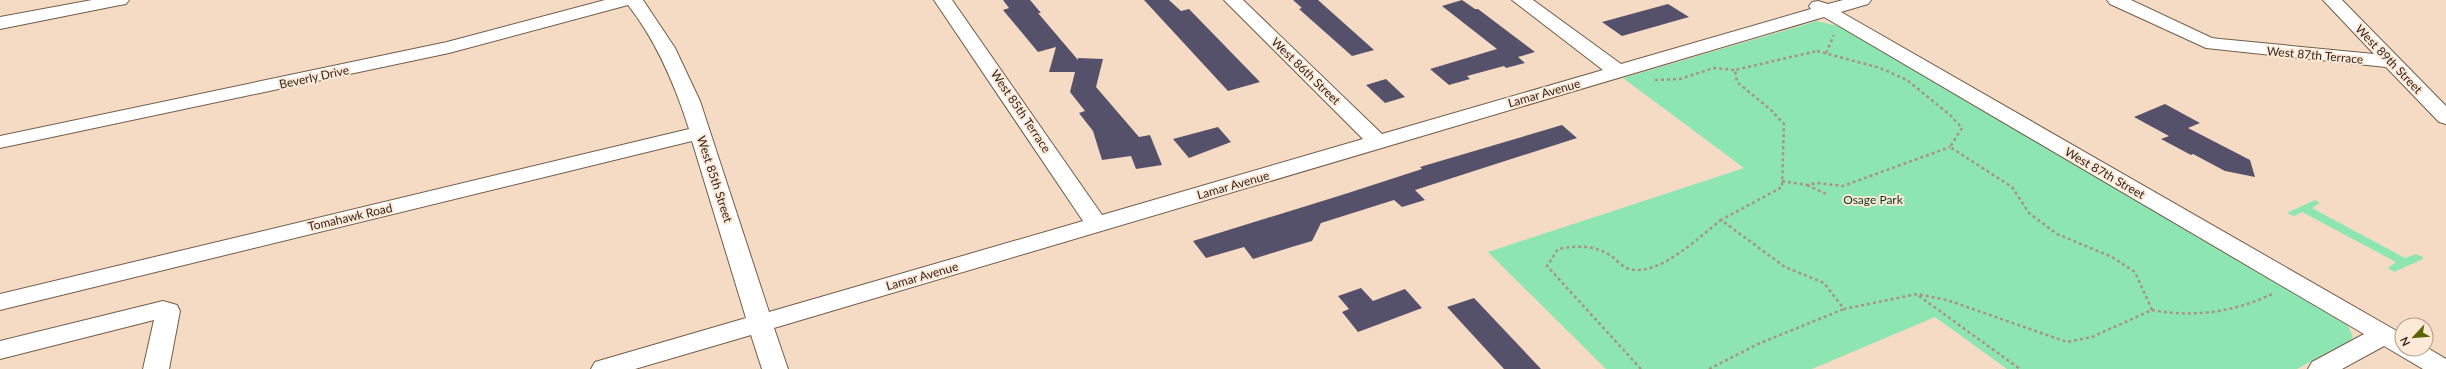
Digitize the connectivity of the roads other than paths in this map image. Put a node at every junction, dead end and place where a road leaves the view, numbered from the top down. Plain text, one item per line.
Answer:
1 (120, 0) edge
2 (626, 0) edge
3 (634, 0) edge
4 (944, 0) edge
5 (1233, 0) edge
6 (1521, 0) edge
7 (1862, 0) edge
8 (2116, 0) edge
9 (2332, 0) edge
10 (1817, 5) edge
11 (0, 23) edge
12 (2392, 62) junction
13 (1617, 71) junction
14 (2446, 118) edge
15 (700, 134) junction
16 (0, 142) edge
17 (1378, 142) junction
18 (1097, 224) junction
19 (0, 302) edge
20 (761, 323) junction
21 (2393, 340) edge
22 (0, 350) edge
23 (2423, 357) edge
24 (156, 369) edge
25 (604, 369) edge
26 (774, 369) edge
27 (2321, 369) edge
28 (2443, 369) edge

1 - 11 street
2 - 16 street, Beverly Drive
3 - 15 street, West 85th Street
4 - 18 street, West 85th Terrace
5 - 17 street, West 86th Street
6 - 13 street
7 - 10 street, Lamar Avenue
8 - 12 street, West 87th Terrace
9 - 12 street, West 89th Street
10 - 13 street, Lamar Avenue
10 - 21 street, West 87th Street
12 - 14 street, West 89th Street
13 - 17 street, Lamar Avenue
15 - 19 street, Tomahawk Road
15 - 20 street, West 85th Street
17 - 18 street, Lamar Avenue
18 - 20 street, Lamar Avenue
20 - 25 street, Lamar Avenue
20 - 26 street, West 85th Street
21 - 27 street
22 - 24 street
23 - 28 street

